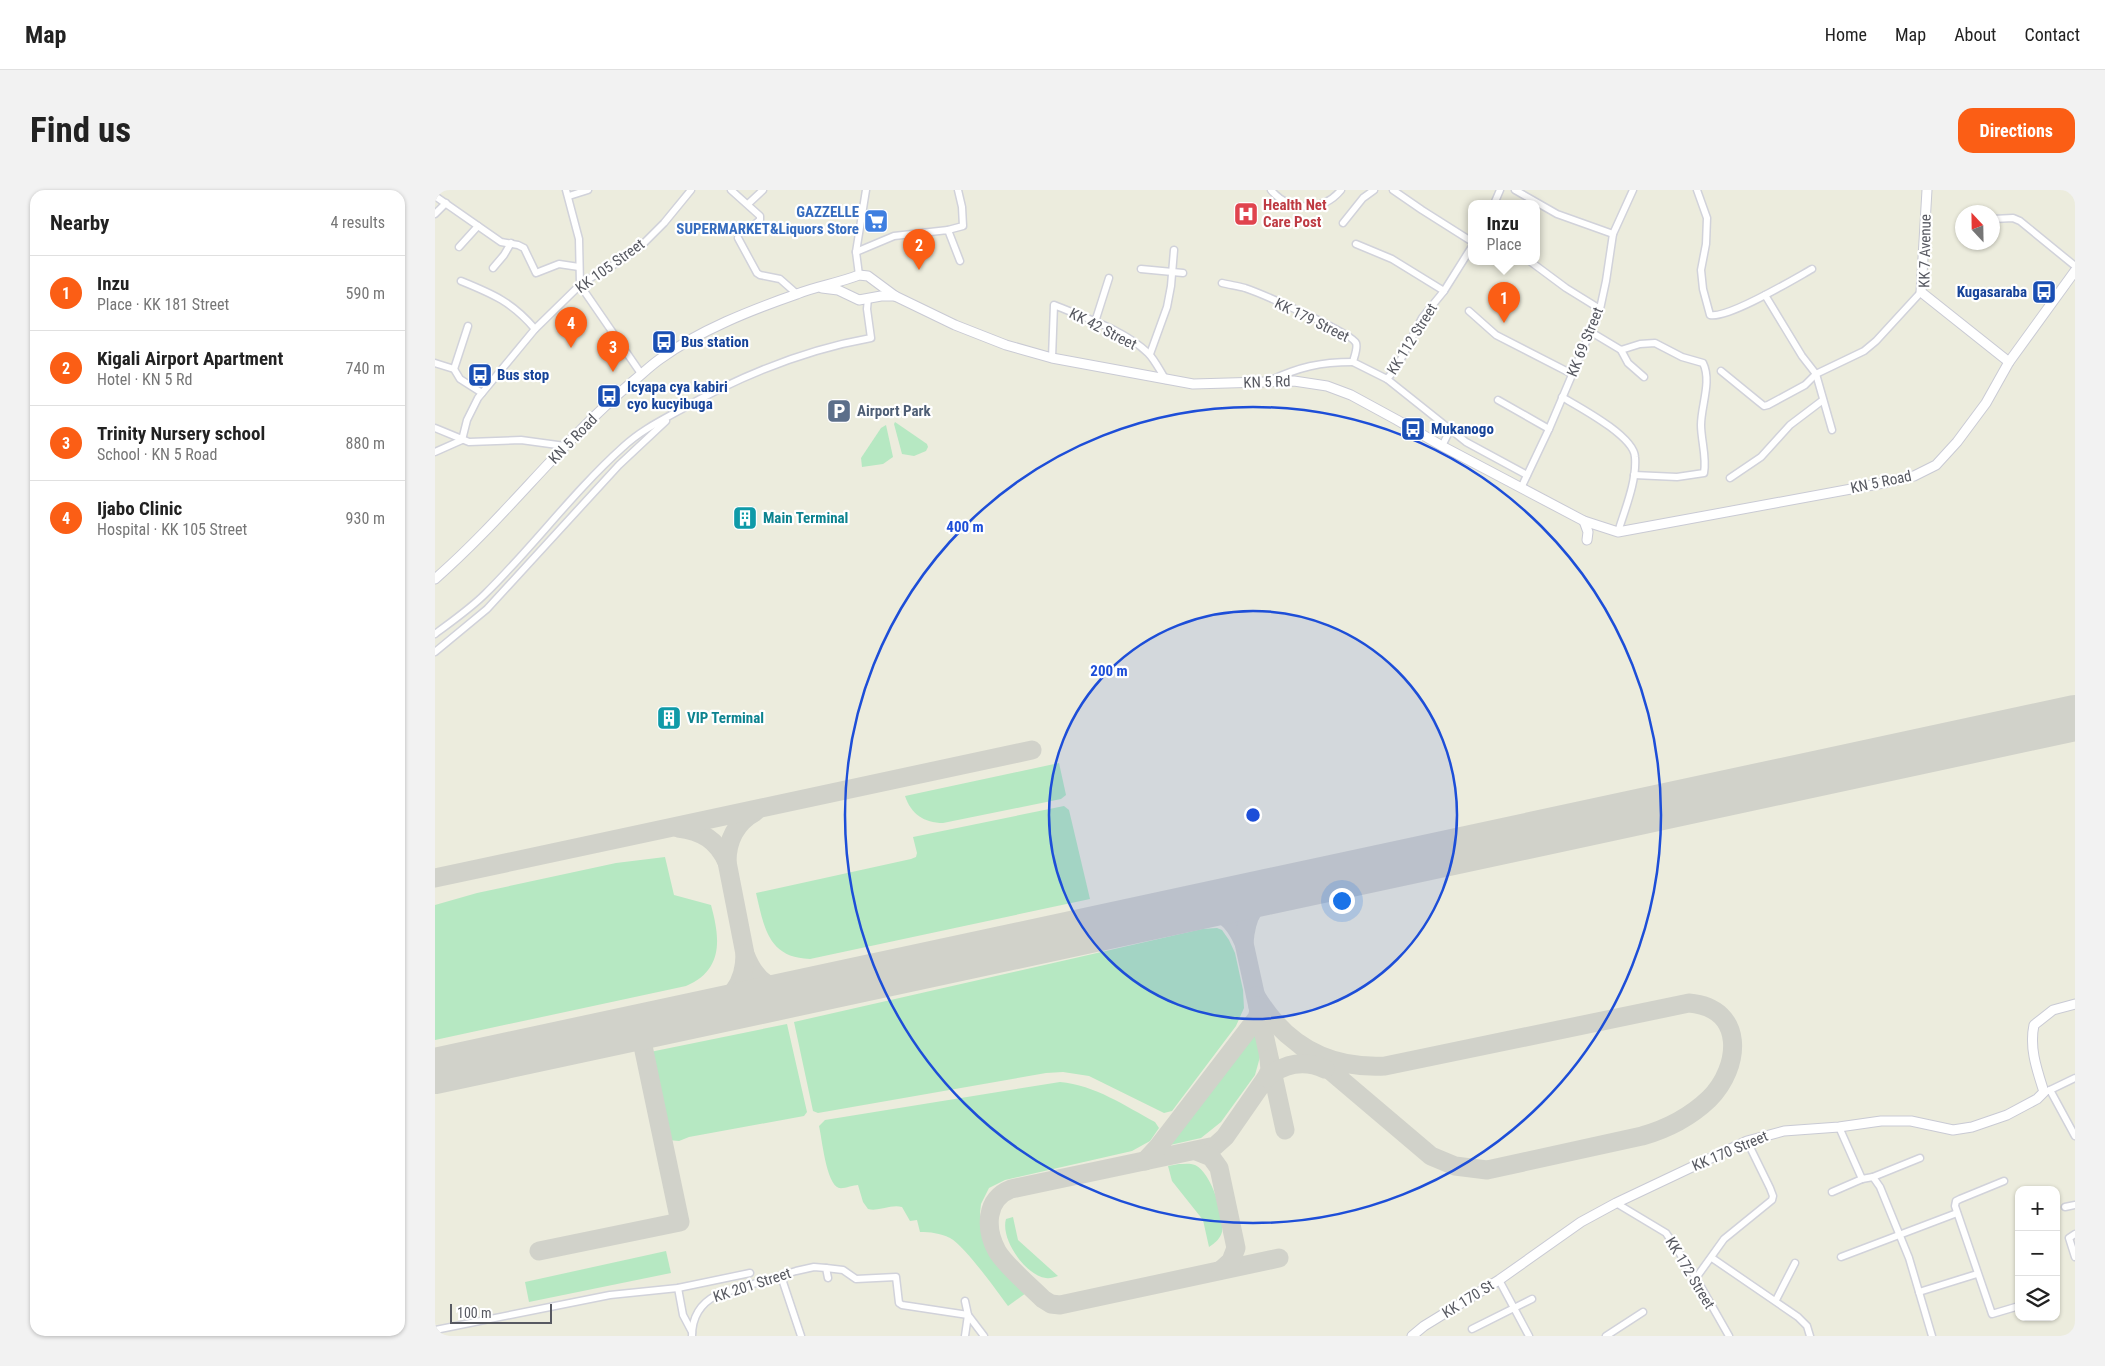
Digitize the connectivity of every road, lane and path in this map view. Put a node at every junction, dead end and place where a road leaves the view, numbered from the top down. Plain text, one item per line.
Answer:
1 (589, 190) edge
2 (731, 190) edge
3 (763, 190) edge
4 (866, 190) edge
5 (957, 190) edge
6 (1271, 190) edge
7 (1341, 190) edge
8 (1374, 190) edge
9 (1394, 190) edge
10 (1515, 190) edge
11 (1697, 190) edge
12 (1927, 190) edge
13 (688, 191) edge
14 (1633, 191) edge
15 (567, 193) edge
16 (435, 196) edge
17 (1532, 200) edge
18 (446, 203) junction
19 (748, 204) junction
20 (1540, 204) edge
21 (435, 214) edge
22 (2000, 219) edge
23 (1343, 223) dead end
24 (478, 226) junction
25 (948, 230) junction
26 (745, 232) dead end
27 (1613, 234) junction
28 (738, 238) dead end
29 (1468, 238) edge
30 (511, 243) junction
31 (1356, 244) dead end
32 (459, 247) dead end
33 (1174, 250) dead end
34 (856, 252) junction
35 (1468, 253) edge
36 (960, 262) dead end
37 (1535, 265) edge
38 (2075, 266) edge
39 (579, 267) junction
40 (493, 268) dead end
41 (1141, 269) dead end
42 (1812, 269) dead end
43 (1172, 271) junction
44 (2075, 271) edge
45 (1183, 273) dead end
46 (857, 276) junction
47 (1109, 278) dead end
48 (871, 279) junction
49 (461, 281) dead end
50 (1222, 283) dead end
51 (580, 285) junction
52 (814, 288) junction
53 (1443, 292) junction
54 (1921, 292) junction
55 (797, 294) junction
56 (1765, 295) junction
57 (853, 296) junction
58 (895, 296) junction
59 (869, 298) junction
60 (1600, 309) junction
61 (1469, 310) dead end
62 (1095, 322) junction
63 (468, 326) dead end
64 (535, 330) junction
65 (1591, 332) junction
66 (1621, 350) junction
67 (1149, 354) junction
68 (1052, 358) junction
69 (1353, 362) junction
70 (2009, 362) junction
71 (435, 363) edge
72 (454, 369) junction
73 (1721, 371) dead end
74 (1572, 374) junction
75 (1816, 374) junction
76 (641, 375) junction
77 (1644, 377) dead end
78 (1166, 380) junction
79 (1387, 380) junction
80 (1268, 381) junction
81 (482, 393) junction
82 (1562, 397) junction
83 (1498, 400) dead end
84 (1823, 400) junction
85 (681, 409) junction
86 (435, 428) edge
87 (1549, 429) junction
88 (1450, 430) junction
89 (1832, 430) dead end
90 (462, 440) junction
91 (565, 446) junction
92 (1442, 446) junction
93 (435, 452) edge
94 (1527, 475) junction
95 (1634, 476) junction
96 (1730, 478) dead end
97 (1521, 488) junction
98 (1584, 520) junction
99 (1619, 532) junction
100 (1587, 540) dead end
101 (435, 580) edge
102 (435, 634) edge
103 (435, 652) edge
104 (2075, 1004) edge
105 (2075, 1078) edge
106 (2047, 1091) junction
107 (1839, 1127) junction
108 (2075, 1136) edge
109 (1747, 1141) junction
110 (1920, 1158) dead end
111 (1873, 1177) junction
112 (1862, 1179) junction
113 (2004, 1181) dead end
114 (1832, 1192) dead end
115 (1616, 1203) junction
116 (2075, 1205) edge
117 (2065, 1207) dead end
118 (1957, 1213) junction
119 (2075, 1234) edge
120 (1900, 1236) junction
121 (1841, 1257) dead end
122 (2075, 1257) edge
123 (1712, 1258) junction
124 (1795, 1263) dead end
125 (826, 1268) junction
126 (750, 1273) dead end
127 (1977, 1274) junction
128 (781, 1276) junction
129 (828, 1278) dead end
130 (1695, 1278) junction
131 (1499, 1280) junction
132 (678, 1288) junction
133 (1919, 1292) junction
134 (1532, 1299) dead end
135 (1776, 1300) junction
136 (965, 1301) dead end
137 (1515, 1307) junction
138 (2015, 1307) edge
139 (1643, 1312) dead end
140 (968, 1315) junction
141 (1472, 1329) dead end
142 (435, 1330) edge
143 (692, 1334) edge
144 (801, 1336) edge
145 (965, 1336) edge
146 (984, 1336) edge
147 (1412, 1336) edge
148 (1529, 1336) edge
149 (1606, 1336) edge
150 (1729, 1336) edge
151 (1810, 1336) edge
152 (1931, 1336) edge

1 - 15 street
2 - 19 street
3 - 19 street
4 - 34 street
5 - 25 street
6 - 7 street
8 - 23 street
9 - 29 street
10 - 17 street
11 - 56 street
12 - 54 main road, KK 7 Avenue
13 - 51 street, KK 105 Street
14 - 27 street, KK 69 Street
15 - 39 street
16 - 18 street
18 - 21 street
18 - 24 street
19 - 26 street
20 - 27 street
22 - 38 street
24 - 30 street
24 - 32 street
25 - 34 street
25 - 36 street
27 - 60 street, KK 69 Street
28 - 55 street
30 - 39 street
30 - 40 street
31 - 53 street
33 - 43 street
34 - 46 street
35 - 53 street, KK 112 Street
37 - 60 street
39 - 51 street
41 - 43 street
42 - 56 street
43 - 45 street
43 - 67 street
44 - 70 main road, KN 5 Road
46 - 48 main road, KN 5 Rd
46 - 52 main road
46 - 57 main road
47 - 62 street
48 - 58 main road, KN 5 Rd
48 - 59 main road
49 - 64 street
50 - 69 street, KK 179 Street
51 - 64 street, KK 105 Street
51 - 76 street
52 - 55 main road, KN 5 Road
52 - 57 main road, KN 5 Rd
53 - 79 street, KK 112 Street
54 - 70 main road, KK 7 Avenue
54 - 75 street
55 - 76 main road, KN 5 Road
56 - 75 street
57 - 59 main road, KN 5 Rd
58 - 59 main road, KN 5 Rd
58 - 68 main road, KN 5 Rd
59 - 85 street
60 - 65 street, KK 69 Street
61 - 74 street
62 - 67 street, KK 42 Street
62 - 68 street, KK 42 Street
63 - 72 street
64 - 81 street, KK 105 Street
65 - 66 street
65 - 74 street, KK 69 Street
66 - 77 street
66 - 95 street
67 - 78 street, KK 42 Street
68 - 78 main road, KN 5 Rd
69 - 79 street, KK 179 Street
69 - 80 street
70 - 99 main road, KN 5 Road
71 - 72 street
72 - 81 street
73 - 75 street
74 - 82 street, KK 69 Street
75 - 84 street
76 - 91 main road, KN 5 Road
78 - 80 main road, KN 5 Rd
79 - 88 street, KK 179 Street
80 - 92 main road, KN 5 Rd
81 - 90 street, KK 105 Street
82 - 87 street, KK 69 Street
82 - 95 street
83 - 87 street
84 - 89 street
84 - 96 street
85 - 102 street
85 - 103 street
86 - 90 street
87 - 94 street, KK 69 Street
88 - 92 street
88 - 94 street, KK 179 Street
90 - 91 street
90 - 93 street
91 - 101 main road, KN 5 Road
92 - 97 main road, KN 5 Rd
94 - 97 street, KK 69 Street
95 - 99 street
97 - 98 main road, KN 5 Rd
98 - 99 main road, KN 5 Rd
98 - 100 main road
104 - 106 main road
105 - 106 street
106 - 107 main road, KK 170 Street
106 - 108 street
107 - 109 main road, KK 170 Street
107 - 112 street
109 - 115 main road, KK 170 Street
109 - 123 street
110 - 111 street
111 - 112 street
111 - 120 street
112 - 114 street
113 - 118 street
115 - 130 street, KK 172 Street
115 - 131 main road, KK 170 Street
116 - 117 street
118 - 120 street
118 - 127 street
119 - 122 street
120 - 121 street
120 - 133 street
123 - 130 street
123 - 135 street
124 - 135 street
125 - 128 street, KK 201 Street
125 - 129 street
125 - 140 street
126 - 132 street
127 - 133 street
127 - 138 street
128 - 143 street, KK 201 Street
128 - 144 street
130 - 150 street, KK 172 Street
131 - 137 street
131 - 147 main road, KK 170 St
132 - 142 street
132 - 143 street
133 - 152 street
134 - 137 street
135 - 151 street
136 - 140 street
137 - 141 street
137 - 148 street
139 - 149 street
140 - 145 street
140 - 146 street

